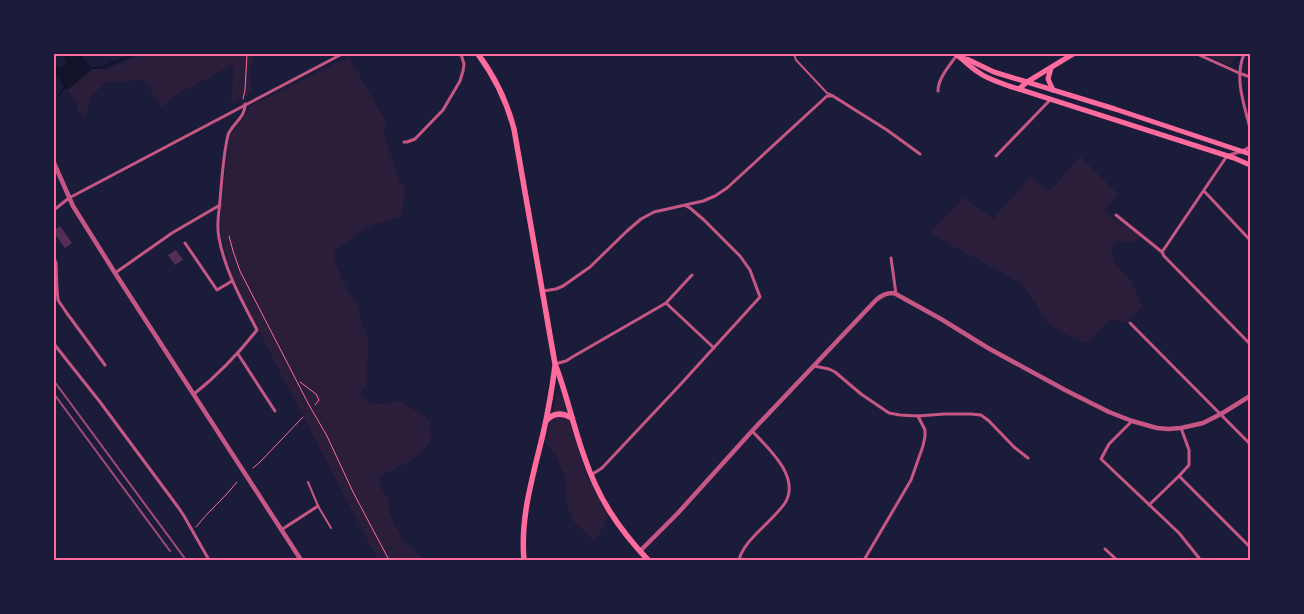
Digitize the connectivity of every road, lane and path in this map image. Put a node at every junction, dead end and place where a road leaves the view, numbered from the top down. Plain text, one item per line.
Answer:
1 (247, 54) edge
2 (342, 54) edge
3 (461, 54) edge
4 (478, 54) edge
5 (794, 54) edge
6 (1073, 54) edge
7 (1197, 54) edge
8 (1244, 54) edge
9 (958, 56) edge
10 (1051, 67) junction
11 (1239, 73) junction
12 (1250, 77) edge
13 (1027, 82) junction
14 (1019, 89) junction
15 (1053, 90) junction
16 (938, 91) dead end
17 (833, 96) junction
18 (1050, 100) junction
19 (245, 104) junction
20 (1115, 110) junction
21 (1112, 119) junction
22 (1169, 127) junction
23 (1250, 128) edge
24 (1191, 134) junction
25 (1166, 136) junction
26 (404, 142) dead end
27 (1188, 144) junction
28 (1250, 146) edge
29 (1244, 151) junction
30 (920, 154) dead end
31 (1250, 154) edge
32 (1230, 155) junction
33 (996, 156) dead end
34 (54, 163) edge
35 (1250, 165) edge
36 (1204, 191) junction
37 (69, 198) junction
38 (220, 205) junction
39 (685, 206) junction
40 (54, 210) edge
41 (1116, 215) dead end
42 (229, 236) dead end
43 (1250, 240) edge
44 (185, 243) dead end
45 (1162, 252) junction
46 (54, 258) edge
47 (891, 258) dead end
48 (115, 274) junction
49 (692, 275) dead end
50 (232, 281) junction
51 (543, 291) junction
52 (896, 294) junction
53 (666, 303) junction
54 (1130, 323) dead end
55 (54, 344) edge
56 (1250, 344) edge
57 (714, 348) junction
58 (238, 354) junction
59 (555, 364) junction
60 (105, 365) dead end
61 (814, 366) junction
62 (300, 382) dead end
63 (193, 394) junction
64 (1250, 396) edge
65 (315, 405) dead end
66 (275, 411) dead end
67 (1221, 414) junction
68 (918, 416) junction
69 (303, 417) dead end
70 (572, 418) junction
71 (1132, 421) junction
72 (546, 422) junction
73 (1181, 428) junction
74 (752, 431) junction
75 (1250, 444) edge
76 (1028, 458) dead end
77 (253, 468) dead end
78 (591, 475) junction
79 (1179, 476) junction
80 (237, 482) dead end
81 (308, 482) dead end
82 (1149, 505) junction
83 (318, 506) junction
84 (331, 528) dead end
85 (192, 531) junction
86 (281, 531) junction
87 (1250, 547) edge
88 (1105, 549) dead end
89 (640, 551) junction
90 (1198, 559) edge
91 (209, 560) edge
92 (301, 560) edge
93 (389, 560) edge
94 (524, 560) edge
95 (648, 560) edge
96 (739, 560) edge
97 (864, 560) edge
98 (1117, 560) edge

1 - 19 path
2 - 19 street
3 - 26 street
4 - 51 main road
5 - 17 lane
6 - 10 main road
7 - 11 street
8 - 11 street
9 - 13 main road
9 - 14 main road
9 - 16 street
10 - 13 main road
10 - 15 main road
11 - 12 street
11 - 23 street
13 - 14 main road
13 - 15 main road
14 - 18 main road
15 - 20 main road
17 - 30 street
17 - 39 street
18 - 21 main road
18 - 33 street
19 - 37 street
19 - 38 street
20 - 21 main road
20 - 22 main road
21 - 25 main road
22 - 24 main road
22 - 25 main road
24 - 27 main road
24 - 29 main road
25 - 27 main road
27 - 32 main road
28 - 29 street
29 - 31 main road
29 - 32 street
32 - 35 main road
32 - 36 street
34 - 37 street
36 - 43 street
36 - 45 street
37 - 40 street
37 - 48 street
38 - 48 street
38 - 50 street
39 - 51 street
39 - 57 street
41 - 45 street
42 - 93 path
44 - 50 street
45 - 56 street
46 - 60 street
47 - 52 street
48 - 63 street
49 - 53 street
50 - 58 street
51 - 59 main road
52 - 61 street
52 - 71 street
53 - 57 street
53 - 59 street
54 - 67 street
55 - 85 street
57 - 78 street
58 - 63 street
58 - 66 street
59 - 70 main road
59 - 72 main road
61 - 68 street
61 - 74 street
62 - 65 path
63 - 86 street
64 - 67 street
67 - 73 street
67 - 75 street
68 - 76 street
68 - 97 street
69 - 77 path
70 - 72 main road
70 - 78 main road
71 - 73 street
71 - 82 street
72 - 94 main road
73 - 79 street
74 - 89 street
74 - 96 street
78 - 89 main road
79 - 82 street
79 - 87 street
80 - 85 path
81 - 83 lane
82 - 90 street
83 - 84 lane
83 - 86 street
85 - 91 street
86 - 92 street
88 - 98 street
89 - 95 main road

